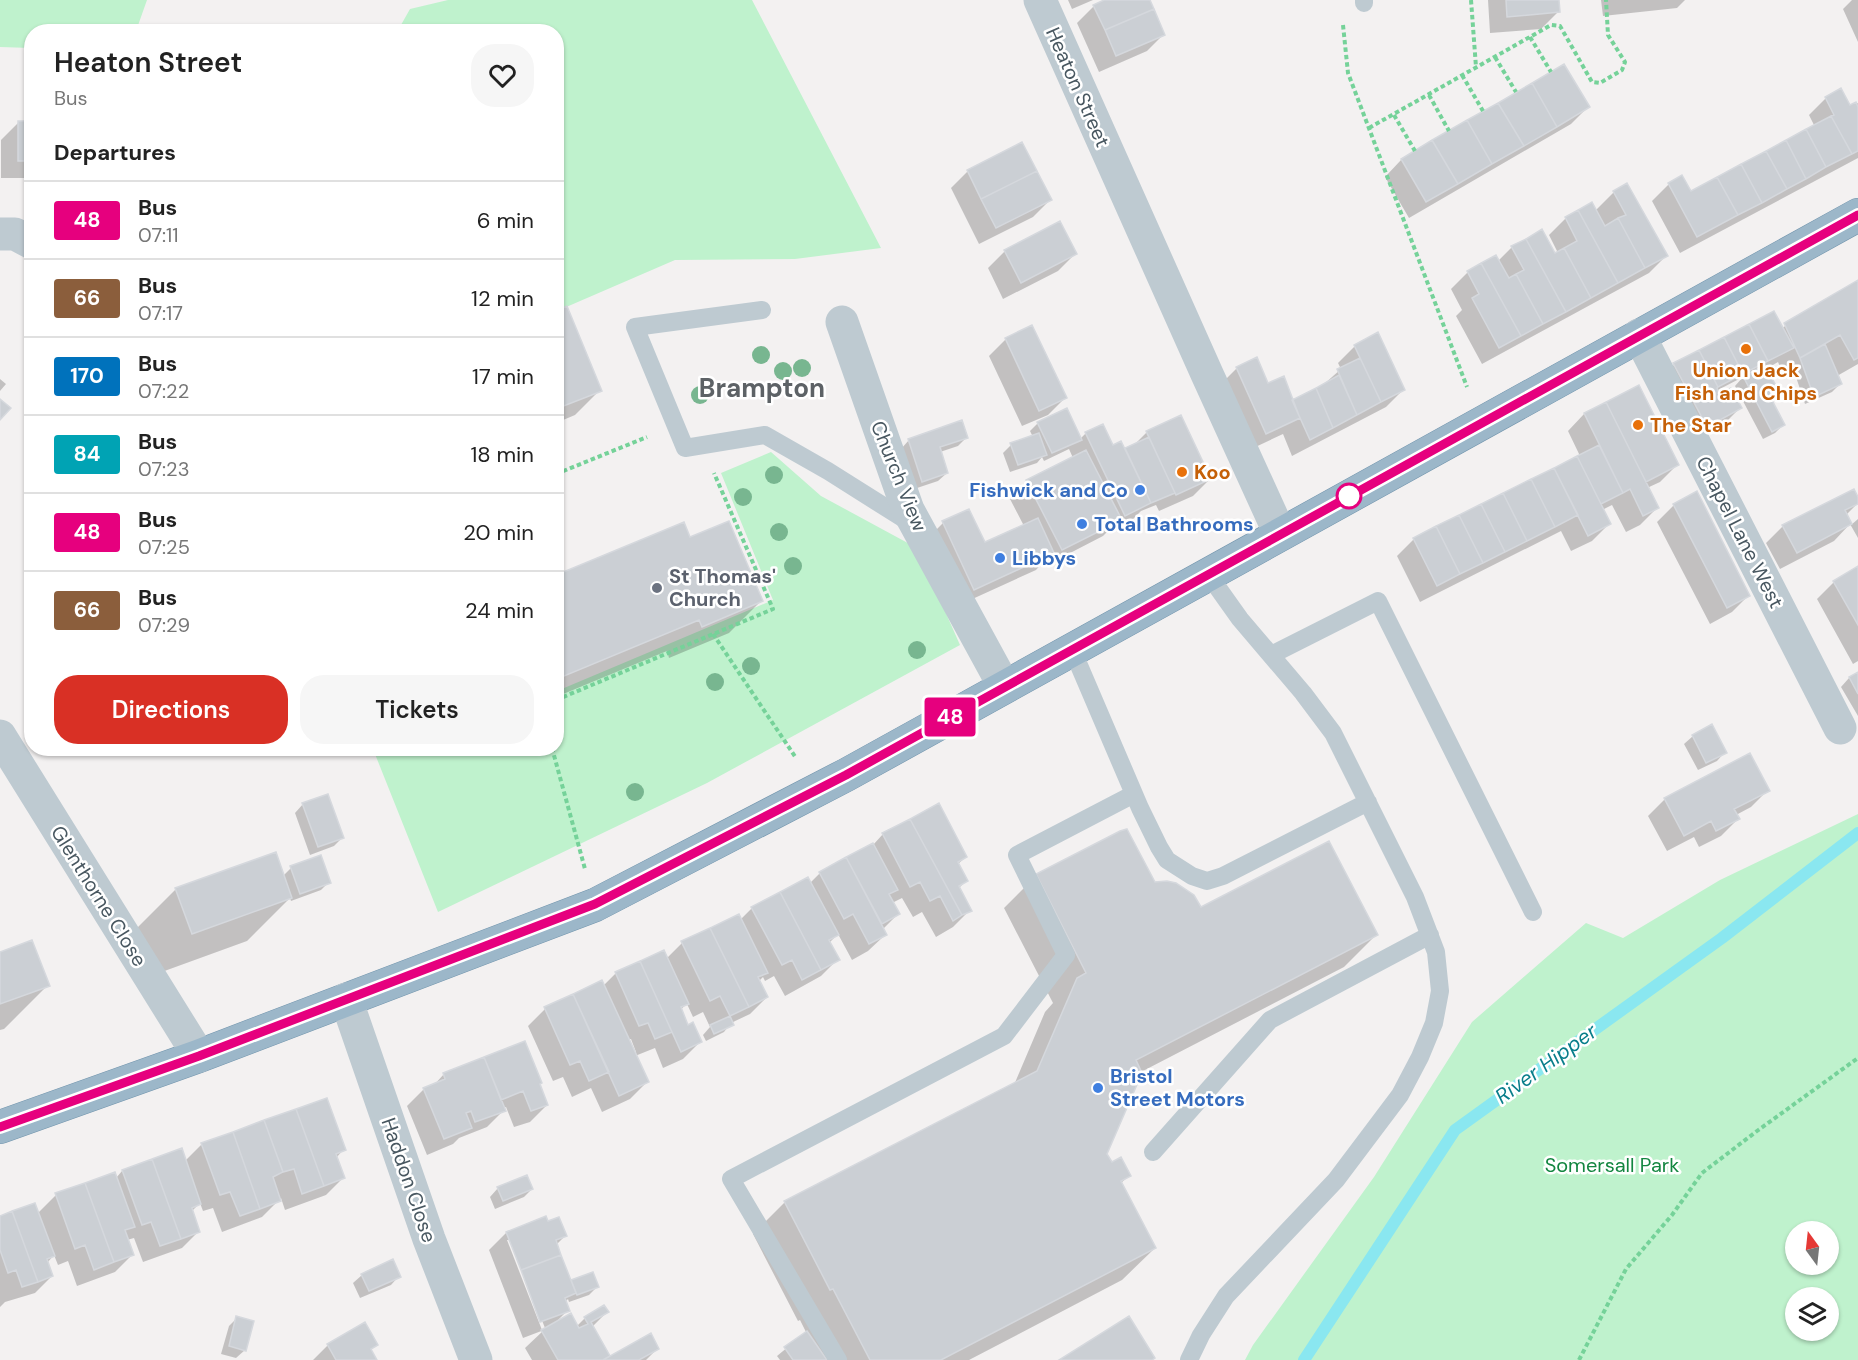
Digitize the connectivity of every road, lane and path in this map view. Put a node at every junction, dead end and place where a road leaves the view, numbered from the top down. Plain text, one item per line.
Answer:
1 (1040, 0) edge
2 (1471, 0) edge
3 (1606, 0) edge
4 (1342, 21) dead end
5 (1530, 37) junction
6 (1495, 56) junction
7 (1476, 67) junction
8 (1551, 72) dead end
9 (1462, 75) junction
10 (1516, 92) dead end
11 (1428, 95) junction
12 (1483, 111) dead end
13 (1394, 115) junction
14 (1369, 128) junction
15 (1449, 131) dead end
16 (1415, 150) dead end
17 (1858, 215) edge
18 (0, 234) edge
19 (24, 239) edge
20 (762, 310) dead end
21 (842, 322) dead end
22 (1640, 335) junction
23 (1467, 387) dead end
24 (676, 426) junction
25 (702, 445) junction
26 (564, 471) edge
27 (918, 528) junction
28 (1280, 534) junction
29 (1208, 574) junction
30 (713, 634) junction
31 (1072, 649) junction
32 (1271, 655) junction
33 (1004, 686) junction
34 (564, 697) edge
35 (1840, 728) dead end
36 (0, 736) edge
37 (554, 756) edge
38 (817, 790) junction
39 (1134, 794) junction
40 (1368, 802) junction
41 (595, 904) junction
42 (1533, 912) dead end
43 (1430, 935) junction
44 (346, 999) junction
45 (199, 1056) junction
46 (1858, 1058) edge
47 (0, 1127) edge
48 (1153, 1152) dead end
49 (476, 1360) edge
50 (838, 1360) edge
51 (1189, 1360) edge
52 (1580, 1360) edge

1 - 28 street, Heaton Street
2 - 7 path
3 - 5 path
4 - 14 path
5 - 6 path
5 - 8 path
6 - 7 path
6 - 10 path
7 - 9 path
9 - 11 path
9 - 12 path
11 - 13 path
11 - 15 path
13 - 14 path
13 - 16 path
14 - 23 path
17 - 22 highway
18 - 19 street
20 - 24 lane
21 - 27 street, Church View
22 - 28 highway
22 - 35 street, Chapel Lane West
24 - 25 lane
24 - 26 path
25 - 27 lane
25 - 30 path
27 - 33 street, Church View
28 - 29 highway
29 - 31 highway
29 - 32 lane
30 - 34 path
30 - 38 path
31 - 33 highway
31 - 39 lane
32 - 40 lane
32 - 42 lane
33 - 38 highway
36 - 45 street, Glenthorne Close
37 - 41 path
38 - 41 highway
39 - 40 lane
39 - 50 lane
40 - 43 lane
41 - 44 highway
43 - 48 lane
43 - 51 lane
44 - 45 highway
44 - 49 street, Haddon Close
45 - 47 highway
46 - 52 path

